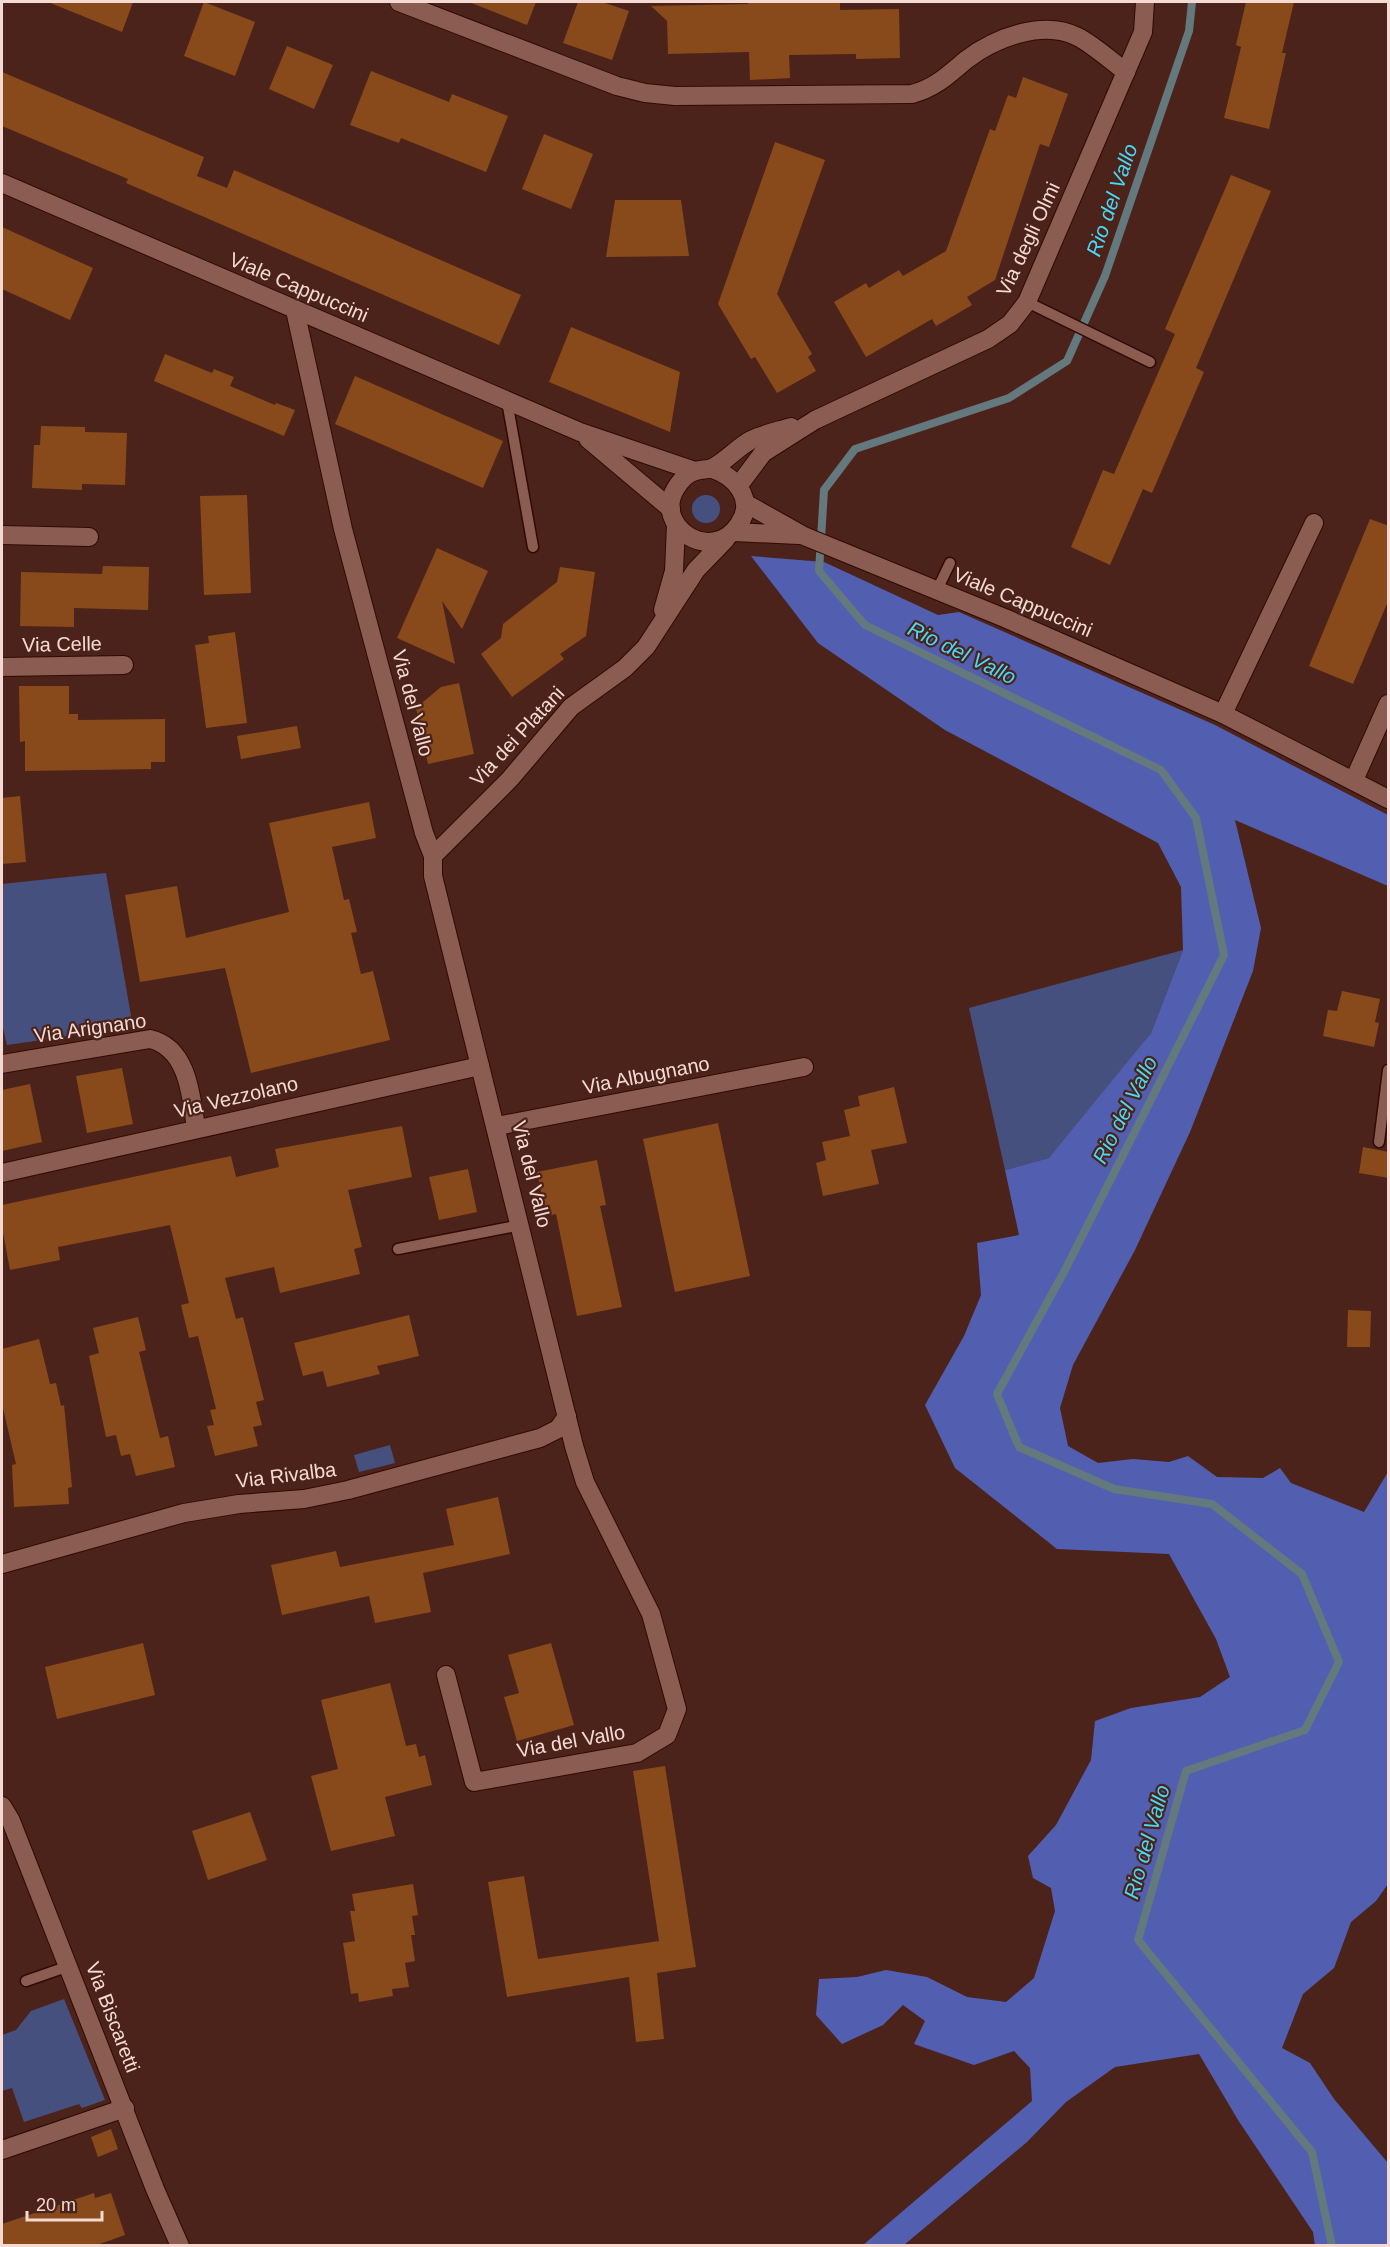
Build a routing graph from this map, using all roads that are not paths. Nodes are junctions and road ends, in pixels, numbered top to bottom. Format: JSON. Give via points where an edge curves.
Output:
{"nodes":[{"id":1,"x":399,"y":2,"type":"edge"},
{"id":2,"x":1145,"y":2,"type":"edge"},
{"id":3,"x":1126,"y":72,"type":"junction"},
{"id":4,"x":2,"y":183,"type":"edge"},
{"id":5,"x":1027,"y":302,"type":"junction"},
{"id":6,"x":295,"y":310,"type":"junction"},
{"id":7,"x":1150,"y":362,"type":"dead end"},
{"id":8,"x":507,"y":401,"type":"junction"},
{"id":9,"x":815,"y":420,"type":"junction"},
{"id":10,"x":580,"y":432,"type":"junction"},
{"id":11,"x":704,"y":470,"type":"junction"},
{"id":12,"x":739,"y":485,"type":"junction"},
{"id":13,"x":745,"y":503,"type":"junction"},
{"id":14,"x":674,"y":517,"type":"junction"},
{"id":15,"x":1314,"y":523,"type":"dead end"},
{"id":16,"x":774,"y":526,"type":"junction"},
{"id":17,"x":2,"y":534,"type":"edge"},
{"id":18,"x":730,"y":535,"type":"junction"},
{"id":19,"x":89,"y":537,"type":"dead end"},
{"id":20,"x":532,"y":547,"type":"dead end"},
{"id":21,"x":950,"y":563,"type":"dead end"},
{"id":22,"x":937,"y":590,"type":"junction"},
{"id":23,"x":660,"y":623,"type":"junction"},
{"id":24,"x":124,"y":665,"type":"dead end"},
{"id":25,"x":2,"y":667,"type":"edge"},
{"id":26,"x":1389,"y":704,"type":"edge"},
{"id":27,"x":1223,"y":714,"type":"junction"},
{"id":28,"x":1354,"y":780,"type":"junction"},
{"id":29,"x":1389,"y":799,"type":"edge"},
{"id":30,"x":433,"y":856,"type":"junction"},
{"id":31,"x":2,"y":1064,"type":"edge"},
{"id":32,"x":480,"y":1066,"type":"junction"},
{"id":33,"x":804,"y":1067,"type":"dead end"},
{"id":34,"x":1389,"y":1070,"type":"edge"},
{"id":35,"x":497,"y":1126,"type":"junction"},
{"id":36,"x":196,"y":1128,"type":"junction"},
{"id":37,"x":1379,"y":1142,"type":"dead end"},
{"id":38,"x":2,"y":1173,"type":"edge"},
{"id":39,"x":521,"y":1225,"type":"junction"},
{"id":40,"x":398,"y":1249,"type":"dead end"},
{"id":41,"x":567,"y":1416,"type":"junction"},
{"id":42,"x":2,"y":1564,"type":"edge"},
{"id":43,"x":447,"y":1675,"type":"dead end"},
{"id":44,"x":2,"y":1806,"type":"edge"},
{"id":45,"x":69,"y":1966,"type":"junction"},
{"id":46,"x":26,"y":1981,"type":"dead end"},
{"id":47,"x":125,"y":2108,"type":"junction"},
{"id":48,"x":2,"y":2150,"type":"edge"},
{"id":49,"x":180,"y":2246,"type":"edge"}],
"edges":[{"from":1,"to":3,"type":"street","via":[[616,86],[675,96],[912,94],[938,84],[980,50],[1002,40],[1045,30],[1078,37]]},
{"from":2,"to":3,"type":"street","name":"Via degli Olmi","via":[[1143,32]]},
{"from":3,"to":5,"type":"street","name":"Via degli Olmi"},
{"from":4,"to":6,"type":"street","name":"Viale Cappuccini"},
{"from":5,"to":7,"type":"lane"},
{"from":5,"to":9,"type":"street","name":"Via degli Olmi","via":[[1011,324],[988,339]]},
{"from":6,"to":8,"type":"street","name":"Viale Cappuccini"},
{"from":6,"to":30,"type":"street","name":"Via del Vallo","via":[[343,529]]},
{"from":8,"to":10,"type":"street","name":"Viale Cappuccini"},
{"from":8,"to":20,"type":"lane"},
{"from":9,"to":11,"type":"street","name":"Via degli Olmi","via":[[751,440]]},
{"from":9,"to":12,"type":"street","name":"Via degli Olmi","via":[[763,453]]},
{"from":10,"to":11,"type":"street","name":"Viale Cappuccini"},
{"from":10,"to":14,"type":"street","name":"Viale Cappuccini"},
{"from":11,"to":12,"type":"street","via":[[727,474]]},
{"from":11,"to":14,"type":"street","via":[[681,480],[673,493]]},
{"from":12,"to":13,"type":"street"},
{"from":13,"to":16,"type":"street","name":"Viale Cappuccini"},
{"from":13,"to":18,"type":"street","via":[[743,519]]},
{"from":14,"to":18,"type":"street","via":[[690,538],[708,543]]},
{"from":14,"to":23,"type":"street","name":"Via dei Platani","via":[[674,571]]},
{"from":15,"to":27,"type":"street"},
{"from":16,"to":18,"type":"street","name":"Viale Cappuccini"},
{"from":16,"to":22,"type":"street","name":"Viale Cappuccini"},
{"from":17,"to":19,"type":"street"},
{"from":18,"to":23,"type":"street","name":"Via dei Platani","via":[[696,570]]},
{"from":21,"to":22,"type":"lane"},
{"from":22,"to":27,"type":"street","name":"Viale Cappuccini"},
{"from":23,"to":30,"type":"street","name":"Via dei Platani","via":[[646,647],[625,668],[571,708],[510,779]]},
{"from":24,"to":25,"type":"street","name":"Via Celle"},
{"from":26,"to":28,"type":"street"},
{"from":27,"to":28,"type":"street","name":"Viale Cappuccini"},
{"from":28,"to":29,"type":"street","name":"Viale Cappuccini"},
{"from":30,"to":32,"type":"street","name":"Via del Vallo","via":[[433,876]]},
{"from":31,"to":36,"type":"street","name":"Via Arignano","via":[[150,1039],[160,1041],[180,1059]]},
{"from":32,"to":35,"type":"street","name":"Via del Vallo"},
{"from":32,"to":36,"type":"street","name":"Via Vezzolano"},
{"from":33,"to":35,"type":"street","name":"Via Albugnano"},
{"from":34,"to":37,"type":"lane"},
{"from":35,"to":39,"type":"street","name":"Via del Vallo"},
{"from":36,"to":38,"type":"street","name":"Via Vezzolano"},
{"from":39,"to":40,"type":"lane"},
{"from":39,"to":41,"type":"street","name":"Via del Vallo"},
{"from":41,"to":42,"type":"street","name":"Via Rivalba","via":[[558,1429],[540,1438],[414,1473],[304,1499],[239,1504],[184,1514]]},
{"from":41,"to":43,"type":"street","name":"Via del Vallo","via":[[585,1482],[651,1614],[677,1709],[667,1735],[637,1753],[474,1782]]},
{"from":44,"to":45,"type":"street","name":"Via Biscaretti"},
{"from":45,"to":46,"type":"lane"},
{"from":45,"to":47,"type":"street","name":"Via Biscaretti"},
{"from":47,"to":48,"type":"street"},
{"from":47,"to":49,"type":"street","name":"Via Biscaretti"}]}
